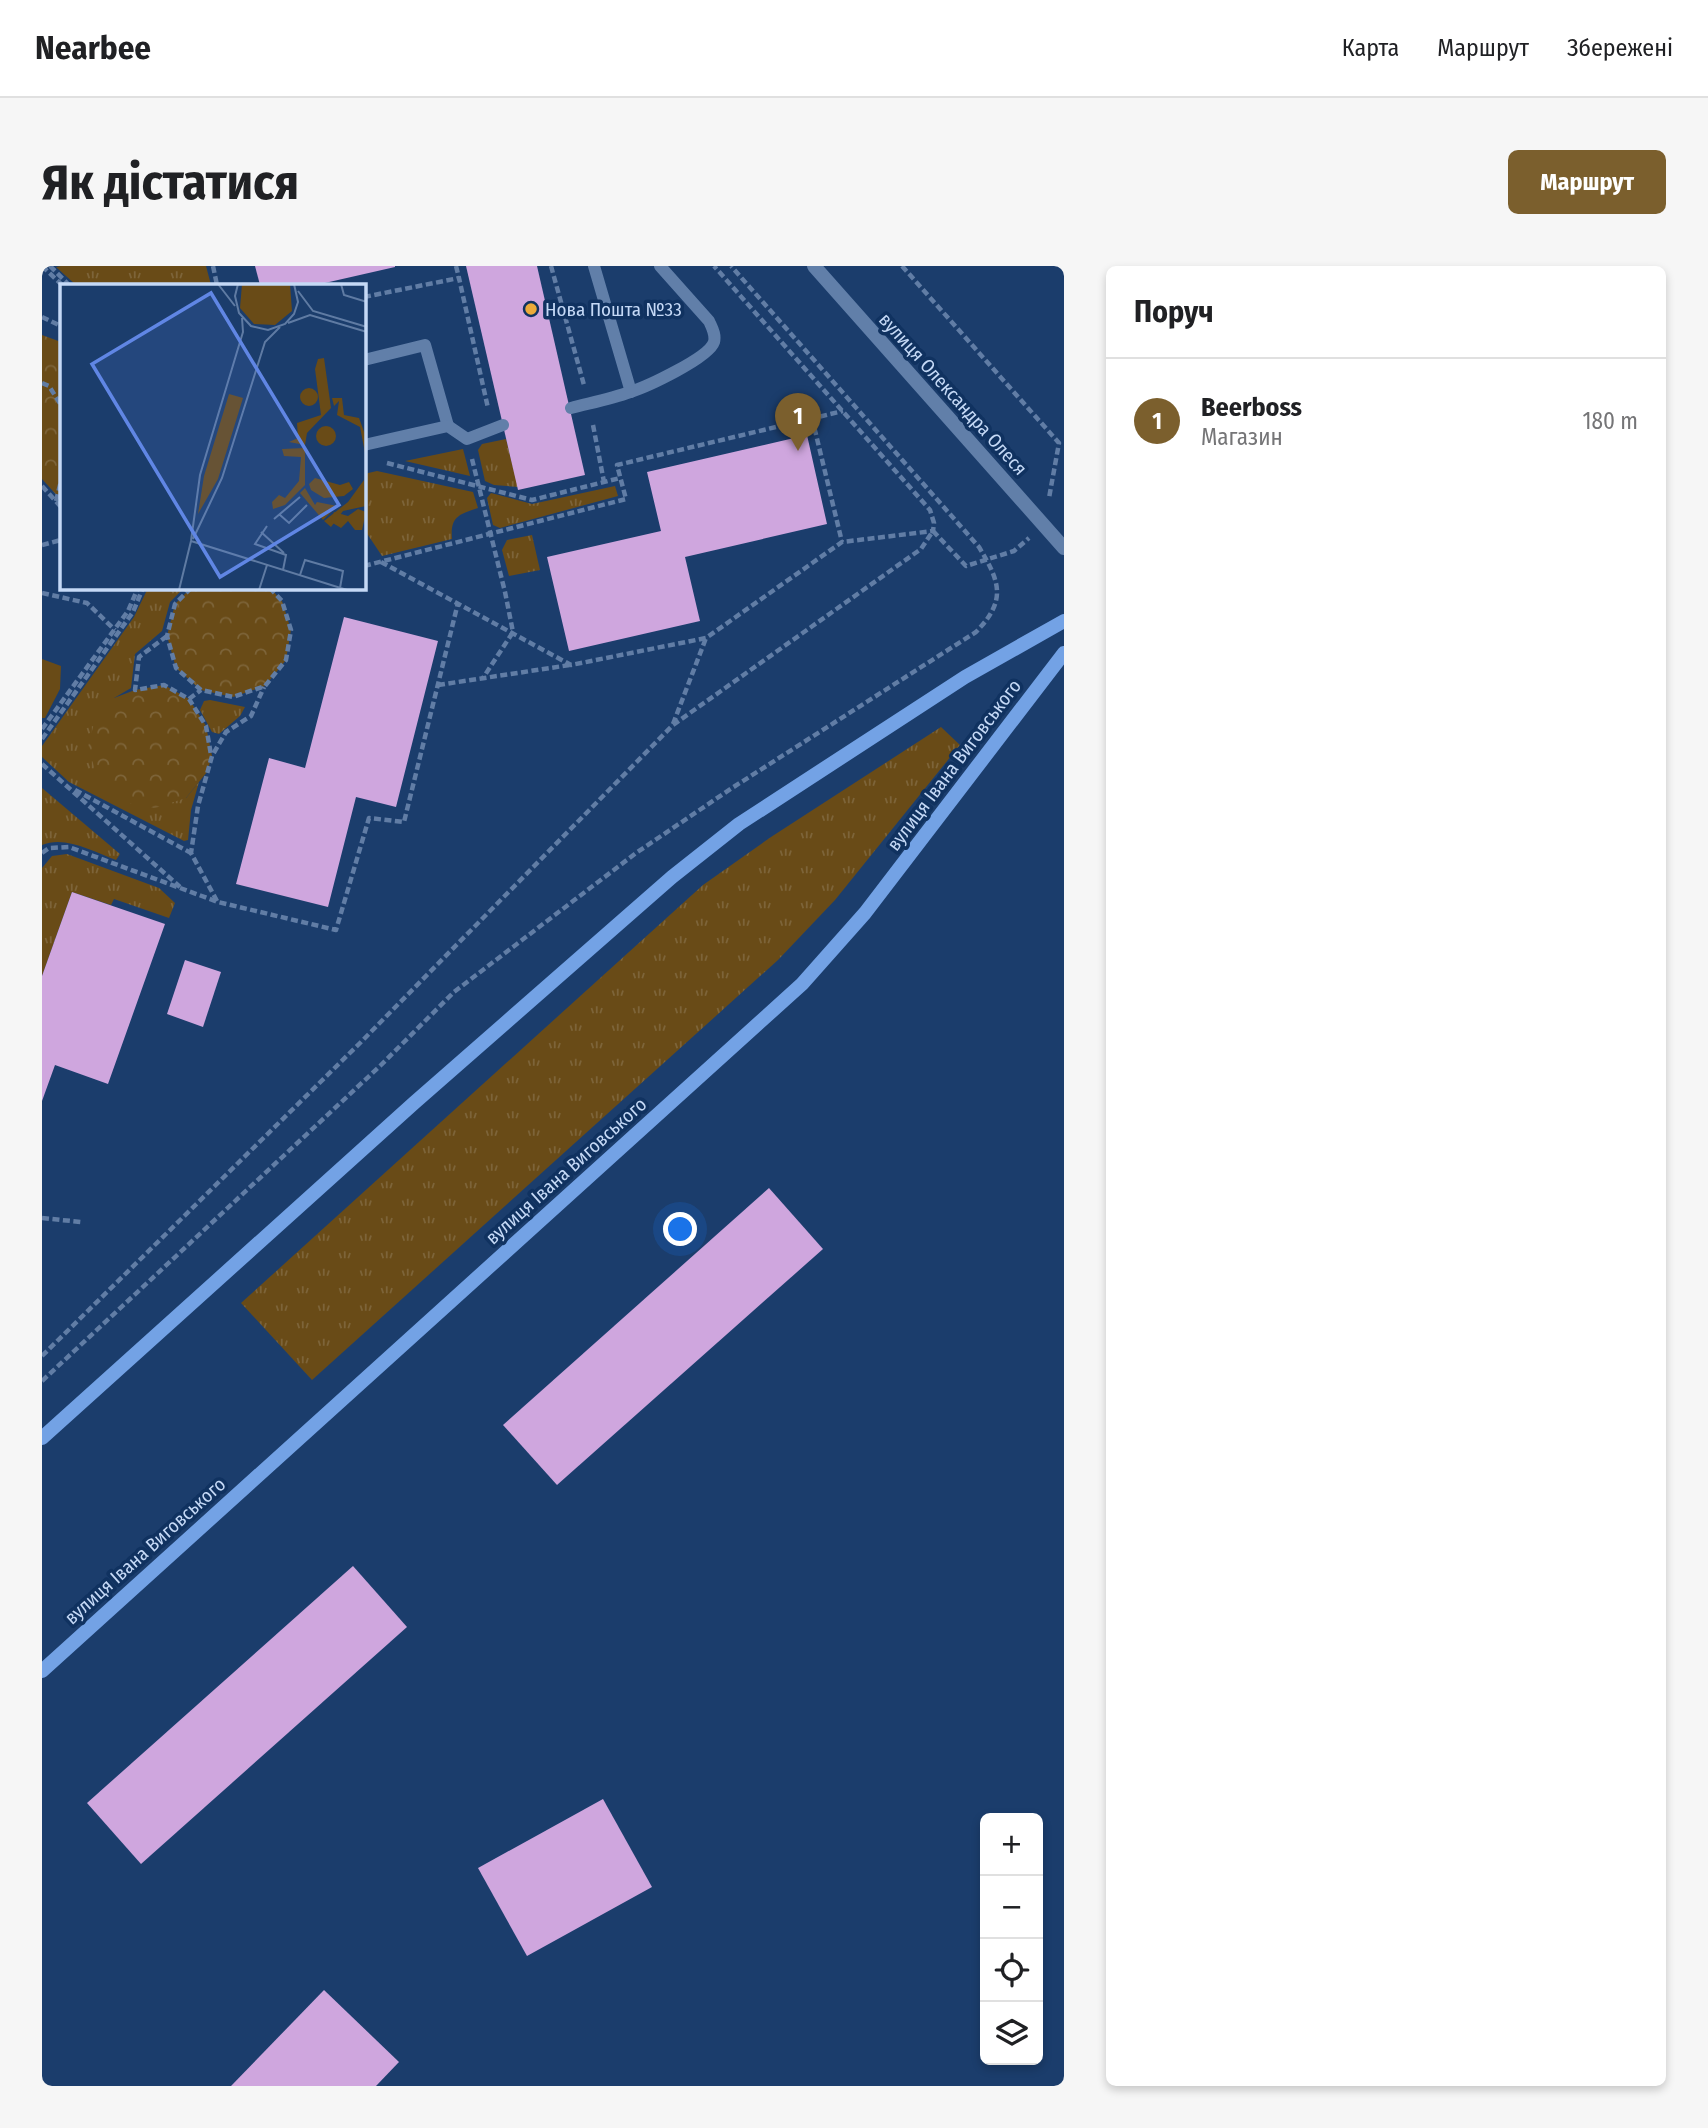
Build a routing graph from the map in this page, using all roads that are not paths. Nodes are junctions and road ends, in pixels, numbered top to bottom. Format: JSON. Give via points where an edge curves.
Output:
{"nodes":[{"id":1,"x":594,"y":266,"type":"edge"},
{"id":2,"x":660,"y":266,"type":"edge"},
{"id":3,"x":814,"y":266,"type":"edge"},
{"id":4,"x":366,"y":360,"type":"edge"},
{"id":5,"x":631,"y":392,"type":"junction"},
{"id":6,"x":571,"y":408,"type":"dead end"},
{"id":7,"x":448,"y":426,"type":"junction"},
{"id":8,"x":498,"y":426,"type":"road end"},
{"id":9,"x":366,"y":444,"type":"edge"},
{"id":10,"x":1064,"y":548,"type":"edge"},
{"id":11,"x":1064,"y":621,"type":"edge"},
{"id":12,"x":1064,"y":653,"type":"edge"},
{"id":13,"x":42,"y":1438,"type":"edge"},
{"id":14,"x":42,"y":1671,"type":"edge"}],
"edges":[{"from":1,"to":5,"type":"lane"},
{"from":2,"to":5,"type":"lane","via":[[709,321],[714,342],[698,360]]},
{"from":3,"to":10,"type":"street","name":"вулиця Олександра Олеся"},
{"from":4,"to":7,"type":"lane","via":[[425,345]]},
{"from":5,"to":6,"type":"lane"},
{"from":7,"to":8,"type":"lane","via":[[467,439]]},
{"from":7,"to":9,"type":"lane"},
{"from":11,"to":13,"type":"main road","name":"вулиця Івана Виговського","via":[[965,677],[729,832],[672,877]]},
{"from":12,"to":14,"type":"main road","name":"вулиця Івана Виговського","via":[[865,914],[803,984]]}]}
